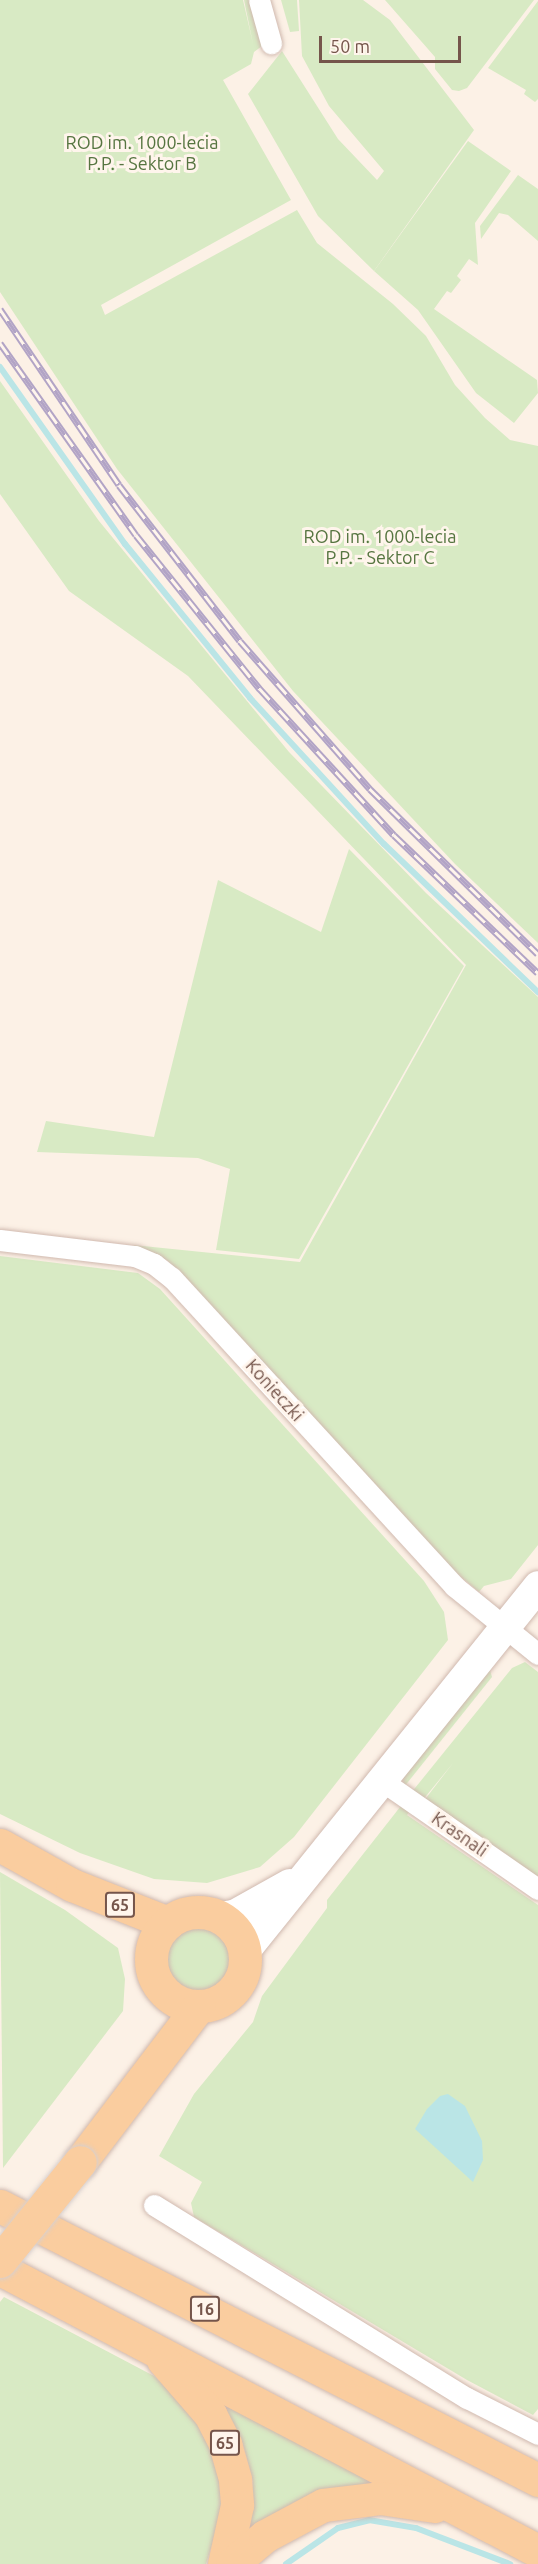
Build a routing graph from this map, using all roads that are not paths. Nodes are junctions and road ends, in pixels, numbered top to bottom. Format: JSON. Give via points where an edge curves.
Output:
{"nodes":[{"id":1,"x":259,"y":0,"type":"edge"},
{"id":2,"x":271,"y":43,"type":"dead end"},
{"id":3,"x":0,"y":1240,"type":"edge"},
{"id":4,"x":538,"y":1586,"type":"edge"},
{"id":5,"x":504,"y":1628,"type":"junction"},
{"id":6,"x":538,"y":1654,"type":"edge"},
{"id":7,"x":381,"y":1780,"type":"junction"},
{"id":8,"x":0,"y":1845,"type":"edge"},
{"id":9,"x":310,"y":1871,"type":"junction"},
{"id":10,"x":72,"y":1886,"type":"junction"},
{"id":11,"x":538,"y":1889,"type":"edge"},
{"id":12,"x":219,"y":1917,"type":"junction"},
{"id":13,"x":168,"y":1923,"type":"junction"},
{"id":14,"x":245,"y":1951,"type":"junction"},
{"id":15,"x":152,"y":1953,"type":"junction"},
{"id":16,"x":166,"y":1993,"type":"junction"},
{"id":17,"x":199,"y":2006,"type":"junction"},
{"id":18,"x":134,"y":2092,"type":"junction"},
{"id":19,"x":154,"y":2205,"type":"dead end"},
{"id":20,"x":0,"y":2206,"type":"edge"},
{"id":21,"x":0,"y":2261,"type":"edge"},
{"id":22,"x":0,"y":2269,"type":"edge"},
{"id":23,"x":149,"y":2346,"type":"junction"},
{"id":24,"x":538,"y":2434,"type":"edge"},
{"id":25,"x":538,"y":2480,"type":"edge"},
{"id":26,"x":481,"y":2522,"type":"junction"},
{"id":27,"x":538,"y":2552,"type":"edge"},
{"id":28,"x":224,"y":2564,"type":"edge"},
{"id":29,"x":232,"y":2564,"type":"edge"}],
"edges":[{"from":1,"to":2,"type":"street"},
{"from":3,"to":5,"type":"street","name":"Konieczki","via":[[135,1256],[154,1264],[172,1278],[453,1586]]},
{"from":4,"to":5,"type":"street"},
{"from":5,"to":6,"type":"street","name":"Konieczki"},
{"from":5,"to":7,"type":"street"},
{"from":7,"to":9,"type":"street"},
{"from":7,"to":11,"type":"street","name":"Krasnali"},
{"from":8,"to":10,"type":"main road","number":"65"},
{"from":9,"to":12,"type":"street","via":[[266,1900]]},
{"from":9,"to":14,"type":"street"},
{"from":10,"to":13,"type":"main road","number":"65"},
{"from":10,"to":15,"type":"main road"},
{"from":12,"to":13,"type":"main road","via":[[190,1913]]},
{"from":12,"to":14,"type":"main road","via":[[238,1934]]},
{"from":13,"to":15,"type":"main road"},
{"from":14,"to":17,"type":"main road","via":[[243,1973],[232,1992],[221,2001]]},
{"from":15,"to":16,"type":"main road","via":[[152,1968]]},
{"from":16,"to":17,"type":"main road","via":[[178,2002]]},
{"from":16,"to":18,"type":"main road"},
{"from":17,"to":18,"type":"main road"},
{"from":18,"to":21,"type":"main road","bridge":true},
{"from":19,"to":24,"type":"street","via":[[467,2398]]},
{"from":20,"to":25,"type":"main road","number":"16"},
{"from":22,"to":23,"type":"main road"},
{"from":23,"to":26,"type":"main road"},
{"from":23,"to":28,"type":"main road","number":"65","via":[[210,2414],[225,2444],[237,2505]]},
{"from":26,"to":27,"type":"main road"},
{"from":26,"to":29,"type":"main road","via":[[401,2499],[340,2501],[290,2521]]}]}
